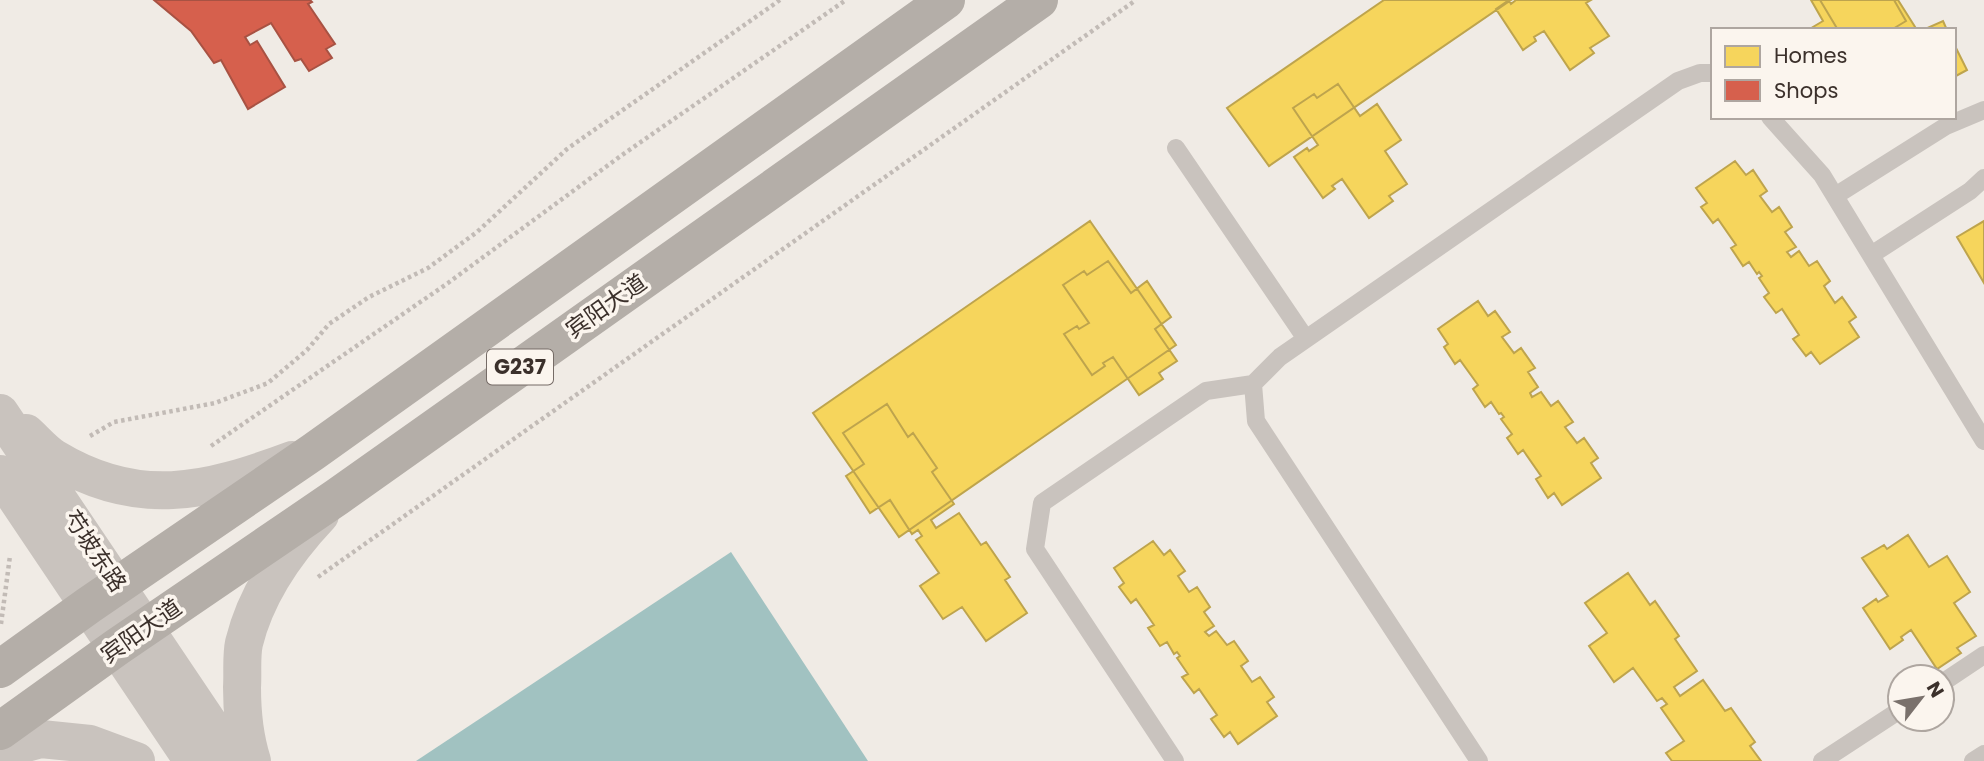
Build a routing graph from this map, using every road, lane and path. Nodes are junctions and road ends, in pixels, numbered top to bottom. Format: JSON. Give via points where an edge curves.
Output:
{"nodes":[{"id":1,"x":780,"y":0,"type":"edge"},
{"id":2,"x":846,"y":0,"type":"edge"},
{"id":3,"x":946,"y":0,"type":"edge"},
{"id":4,"x":1039,"y":0,"type":"edge"},
{"id":5,"x":1136,"y":0,"type":"edge"},
{"id":6,"x":1711,"y":73,"type":"edge"},
{"id":7,"x":1984,"y":110,"type":"edge"},
{"id":8,"x":1772,"y":119,"type":"edge"},
{"id":9,"x":1176,"y":148,"type":"dead end"},
{"id":10,"x":1984,"y":178,"type":"edge"},
{"id":11,"x":1835,"y":196,"type":"junction"},
{"id":12,"x":1871,"y":255,"type":"junction"},
{"id":13,"x":1306,"y":339,"type":"junction"},
{"id":14,"x":1253,"y":384,"type":"junction"},
{"id":15,"x":0,"y":410,"type":"edge"},
{"id":16,"x":86,"y":438,"type":"dead end"},
{"id":17,"x":1984,"y":441,"type":"edge"},
{"id":18,"x":201,"y":450,"type":"dead end"},
{"id":19,"x":313,"y":452,"type":"junction"},
{"id":20,"x":0,"y":474,"type":"edge"},
{"id":21,"x":337,"y":497,"type":"junction"},
{"id":22,"x":10,"y":543,"type":"dead end"},
{"id":23,"x":311,"y":582,"type":"dead end"},
{"id":24,"x":3,"y":592,"type":"edge"},
{"id":25,"x":103,"y":595,"type":"junction"},
{"id":26,"x":0,"y":632,"type":"edge"},
{"id":27,"x":132,"y":637,"type":"junction"},
{"id":28,"x":1984,"y":655,"type":"edge"},
{"id":29,"x":0,"y":668,"type":"edge"},
{"id":30,"x":1956,"y":674,"type":"edge"},
{"id":31,"x":1886,"y":719,"type":"edge"},
{"id":32,"x":0,"y":731,"type":"edge"},
{"id":33,"x":0,"y":750,"type":"edge"},
{"id":34,"x":1984,"y":754,"type":"edge"},
{"id":35,"x":136,"y":761,"type":"edge"},
{"id":36,"x":193,"y":761,"type":"edge"},
{"id":37,"x":234,"y":761,"type":"edge"},
{"id":38,"x":252,"y":761,"type":"edge"},
{"id":39,"x":1175,"y":761,"type":"edge"},
{"id":40,"x":1479,"y":761,"type":"edge"},
{"id":41,"x":1822,"y":761,"type":"edge"},
{"id":42,"x":1973,"y":761,"type":"edge"}],
"edges":[{"from":1,"to":16,"type":"path","via":[[567,149],[468,240],[329,324],[268,383],[215,404],[114,422]]},
{"from":2,"to":18,"type":"path","via":[[448,283]]},
{"from":3,"to":19,"type":"highway","number":"G237"},
{"from":4,"to":21,"type":"highway","name":"宾阳大道","number":"G237"},
{"from":5,"to":23,"type":"path"},
{"from":6,"to":13,"type":"lane","via":[[1678,81]]},
{"from":7,"to":11,"type":"lane","via":[[1947,127]]},
{"from":8,"to":11,"type":"lane"},
{"from":9,"to":13,"type":"lane"},
{"from":10,"to":12,"type":"lane"},
{"from":11,"to":12,"type":"lane"},
{"from":12,"to":17,"type":"lane"},
{"from":13,"to":14,"type":"lane"},
{"from":14,"to":39,"type":"lane","via":[[1206,391],[1042,503],[1035,549]]},
{"from":14,"to":40,"type":"lane","via":[[1255,421]]},
{"from":15,"to":19,"type":"street","via":[[53,457],[97,478],[143,491],[201,489]]},
{"from":15,"to":25,"type":"street","name":"芍坡东路"},
{"from":19,"to":25,"type":"highway","number":"G237"},
{"from":20,"to":25,"type":"street","name":"芍坡东路"},
{"from":21,"to":27,"type":"highway","name":"宾阳大道","number":"G237"},
{"from":21,"to":38,"type":"street","via":[[297,539],[264,588],[243,645],[244,738]]},
{"from":22,"to":24,"type":"path"},
{"from":24,"to":26,"type":"path"},
{"from":25,"to":27,"type":"street","name":"芍坡东路"},
{"from":25,"to":29,"type":"highway","number":"G237"},
{"from":27,"to":32,"type":"highway","name":"宾阳大道","number":"G237"},
{"from":27,"to":36,"type":"street","name":"芍坡东路"},
{"from":27,"to":37,"type":"street","name":"芍坡东路"},
{"from":28,"to":30,"type":"lane"},
{"from":31,"to":41,"type":"lane"},
{"from":33,"to":35,"type":"street","via":[[41,739],[90,744]]},
{"from":34,"to":42,"type":"lane"}]}
